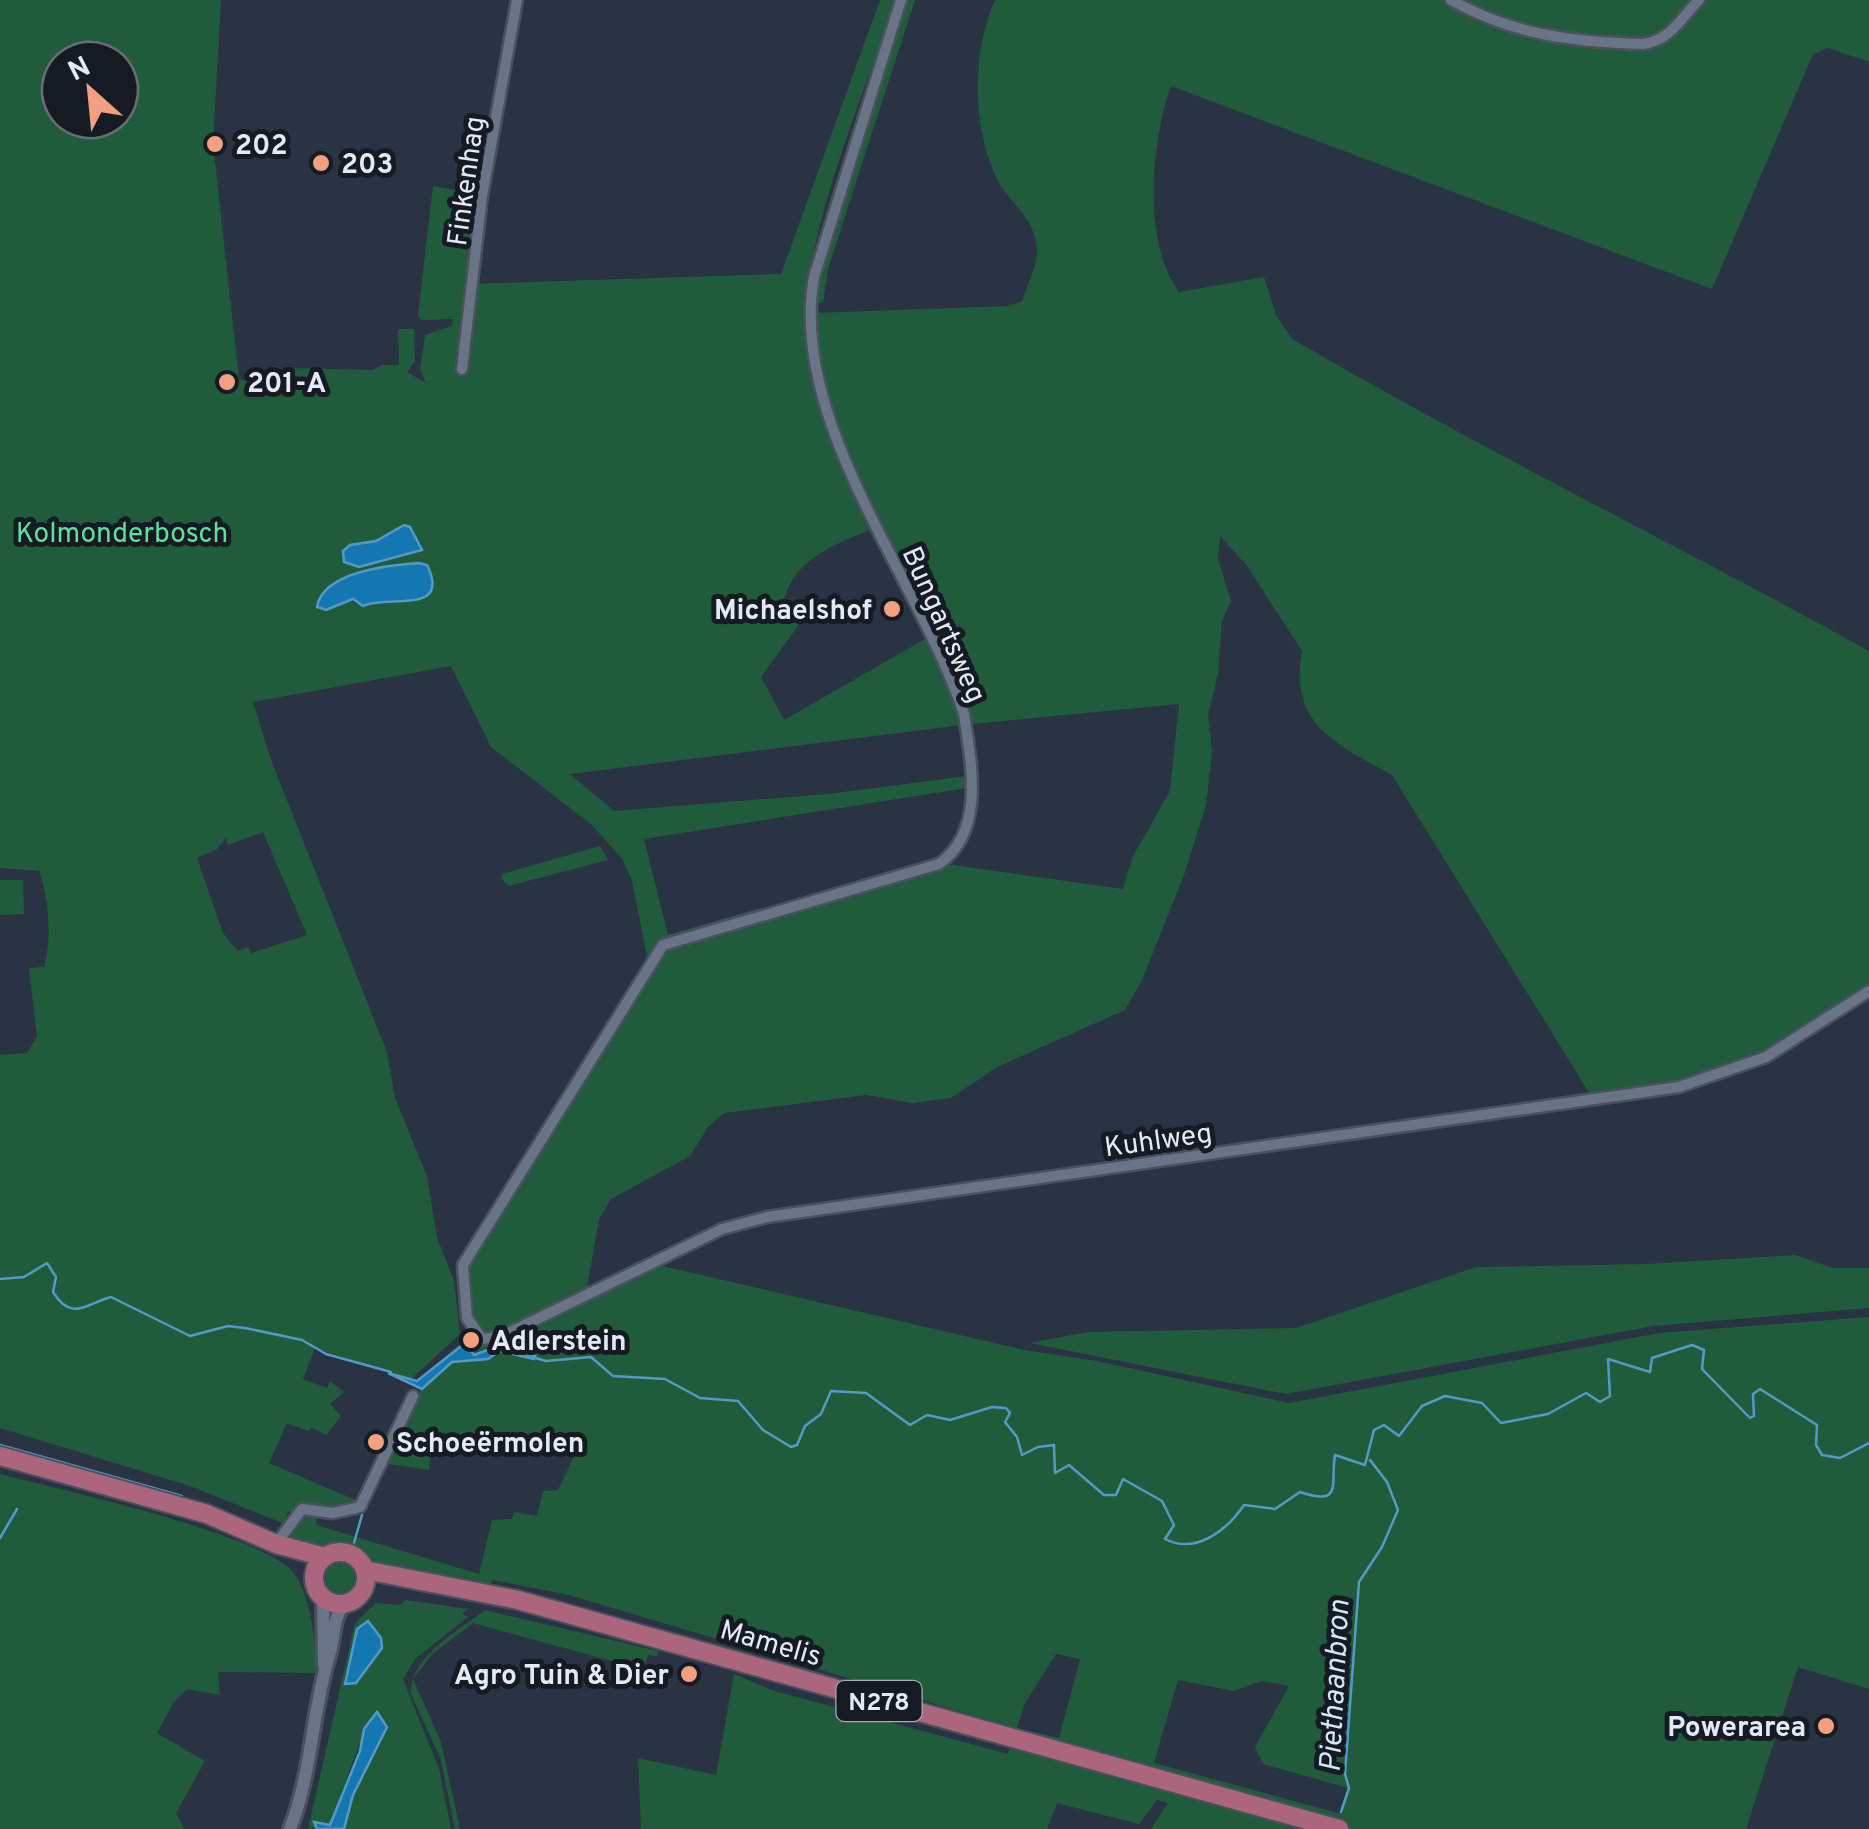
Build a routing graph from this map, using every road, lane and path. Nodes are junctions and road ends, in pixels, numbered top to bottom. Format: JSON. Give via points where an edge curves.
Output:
{"nodes":[{"id":1,"x":517,"y":0,"type":"edge"},
{"id":2,"x":901,"y":0,"type":"edge"},
{"id":3,"x":1451,"y":0,"type":"edge"},
{"id":4,"x":1698,"y":0,"type":"edge"},
{"id":5,"x":462,"y":369,"type":"dead end"},
{"id":6,"x":1869,"y":991,"type":"edge"},
{"id":7,"x":467,"y":1318,"type":"joint"},
{"id":8,"x":413,"y":1396,"type":"dead end"},
{"id":9,"x":0,"y":1456,"type":"edge"},
{"id":10,"x":276,"y":1544,"type":"junction"},
{"id":11,"x":324,"y":1557,"type":"junction"},
{"id":12,"x":365,"y":1570,"type":"junction"},
{"id":13,"x":314,"y":1575,"type":"junction"},
{"id":14,"x":417,"y":1583,"type":"junction"},
{"id":15,"x":364,"y":1590,"type":"junction"},
{"id":16,"x":324,"y":1598,"type":"junction"},
{"id":17,"x":344,"y":1604,"type":"junction"},
{"id":18,"x":324,"y":1665,"type":"junction"},
{"id":19,"x":290,"y":1829,"type":"edge"},
{"id":20,"x":1339,"y":1829,"type":"edge"}],
"edges":[{"from":1,"to":5,"type":"street","name":"Finkenhag","via":[[482,196]]},
{"from":2,"to":7,"type":"street","name":"Bungartsweg","via":[[814,277],[808,321],[832,422],[964,714],[967,825],[955,850],[938,864],[663,945],[462,1264]]},
{"from":3,"to":4,"type":"street","via":[[1534,35],[1643,44],[1659,42]]},
{"from":6,"to":7,"type":"street","name":"Kuhlweg","via":[[1766,1057],[1680,1087],[767,1217],[722,1229],[489,1342]]},
{"from":8,"to":10,"type":"street","via":[[360,1506],[333,1513],[302,1509]]},
{"from":9,"to":10,"type":"main road","number":"N278","via":[[206,1514]]},
{"from":10,"to":11,"type":"main road","number":"N278"},
{"from":10,"to":13,"type":"main road","number":"N278"},
{"from":11,"to":12,"type":"main road","number":"N278","via":[[346,1553]]},
{"from":11,"to":13,"type":"main road"},
{"from":12,"to":14,"type":"main road","name":"Mamelis","number":"N278"},
{"from":12,"to":15,"type":"main road"},
{"from":13,"to":16,"type":"main road","number":"N278"},
{"from":14,"to":15,"type":"main road","name":"Mamelis","number":"N278"},
{"from":14,"to":20,"type":"main road","name":"Mamelis","number":"N278","via":[[518,1600]]},
{"from":15,"to":17,"type":"main road","number":"N278"},
{"from":16,"to":17,"type":"main road"},
{"from":16,"to":18,"type":"street"},
{"from":17,"to":18,"type":"street"},
{"from":18,"to":19,"type":"street","via":[[310,1761]]}]}
